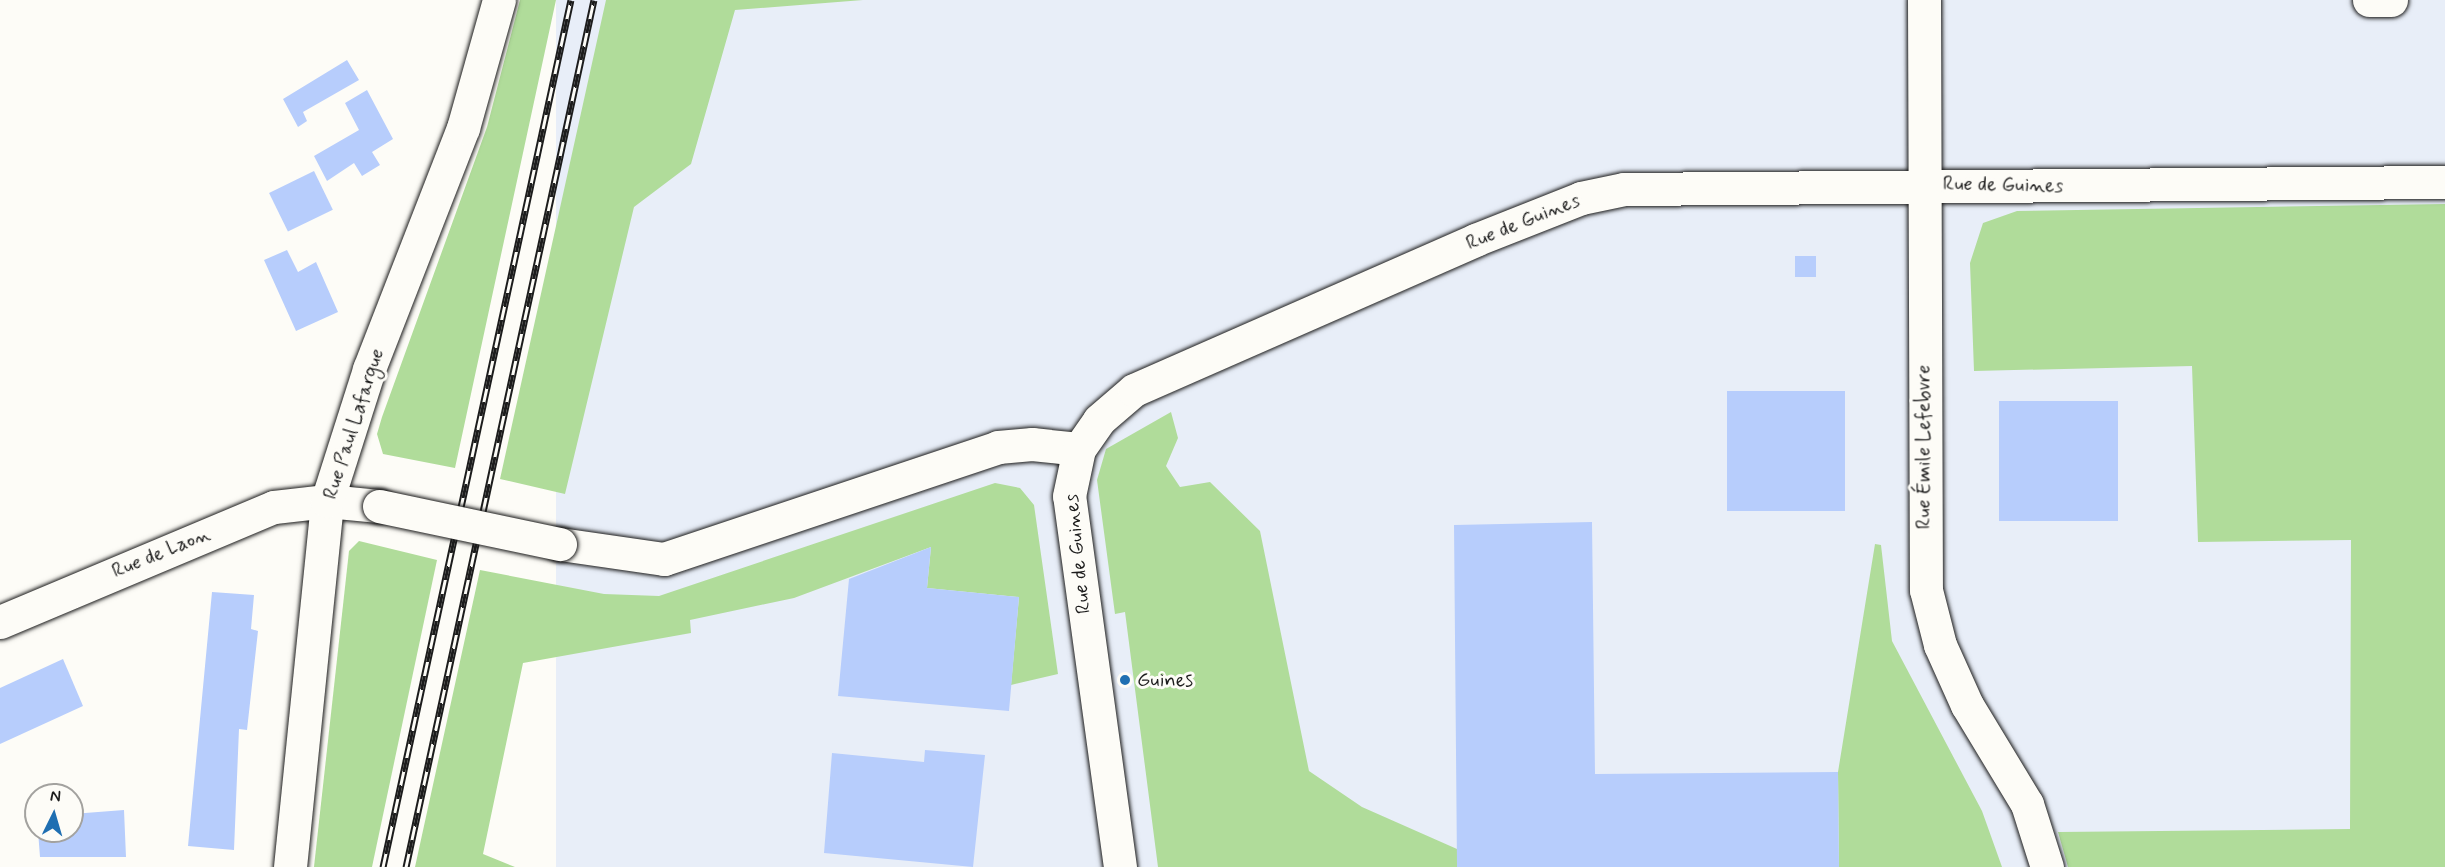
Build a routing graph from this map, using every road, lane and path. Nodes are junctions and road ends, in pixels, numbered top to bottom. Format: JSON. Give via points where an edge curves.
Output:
{"nodes":[{"id":1,"x":499,"y":0,"type":"edge"},
{"id":2,"x":1924,"y":0,"type":"edge"},
{"id":3,"x":2369,"y":0,"type":"edge"},
{"id":4,"x":2391,"y":0,"type":"edge"},
{"id":5,"x":2445,"y":182,"type":"edge"},
{"id":6,"x":1924,"y":183,"type":"junction"},
{"id":7,"x":1079,"y":449,"type":"junction"},
{"id":8,"x":327,"y":501,"type":"junction"},
{"id":9,"x":0,"y":622,"type":"edge"},
{"id":10,"x":290,"y":867,"type":"edge"},
{"id":11,"x":1120,"y":867,"type":"edge"},
{"id":12,"x":2047,"y":867,"type":"edge"}],
"edges":[{"from":1,"to":8,"type":"street","name":"Rue Paul Lafargue","via":[[463,128],[366,378]]},
{"from":2,"to":6,"type":"street","name":"Rue Émile Lefebvre"},
{"from":3,"to":4,"type":"street"},
{"from":5,"to":6,"type":"street","name":"Rue de Guines"},
{"from":6,"to":7,"type":"street","name":"Rue de Guines","via":[[1668,185],[1581,198],[1134,390],[1098,420]]},
{"from":6,"to":12,"type":"street","name":"Rue Émile Lefebvre","via":[[1926,590],[1940,645],[1967,705],[2027,804]]},
{"from":7,"to":8,"type":"street","name":"Rue de Laon","bridge":true,"via":[[1032,444],[998,447],[664,559],[560,544],[379,506]]},
{"from":7,"to":11,"type":"street","name":"Rue de Guines","via":[[1069,496]]},
{"from":8,"to":9,"type":"street","name":"Rue de Laon","via":[[274,507]]},
{"from":8,"to":10,"type":"street","name":"Rue Paul Lafargue"}]}
